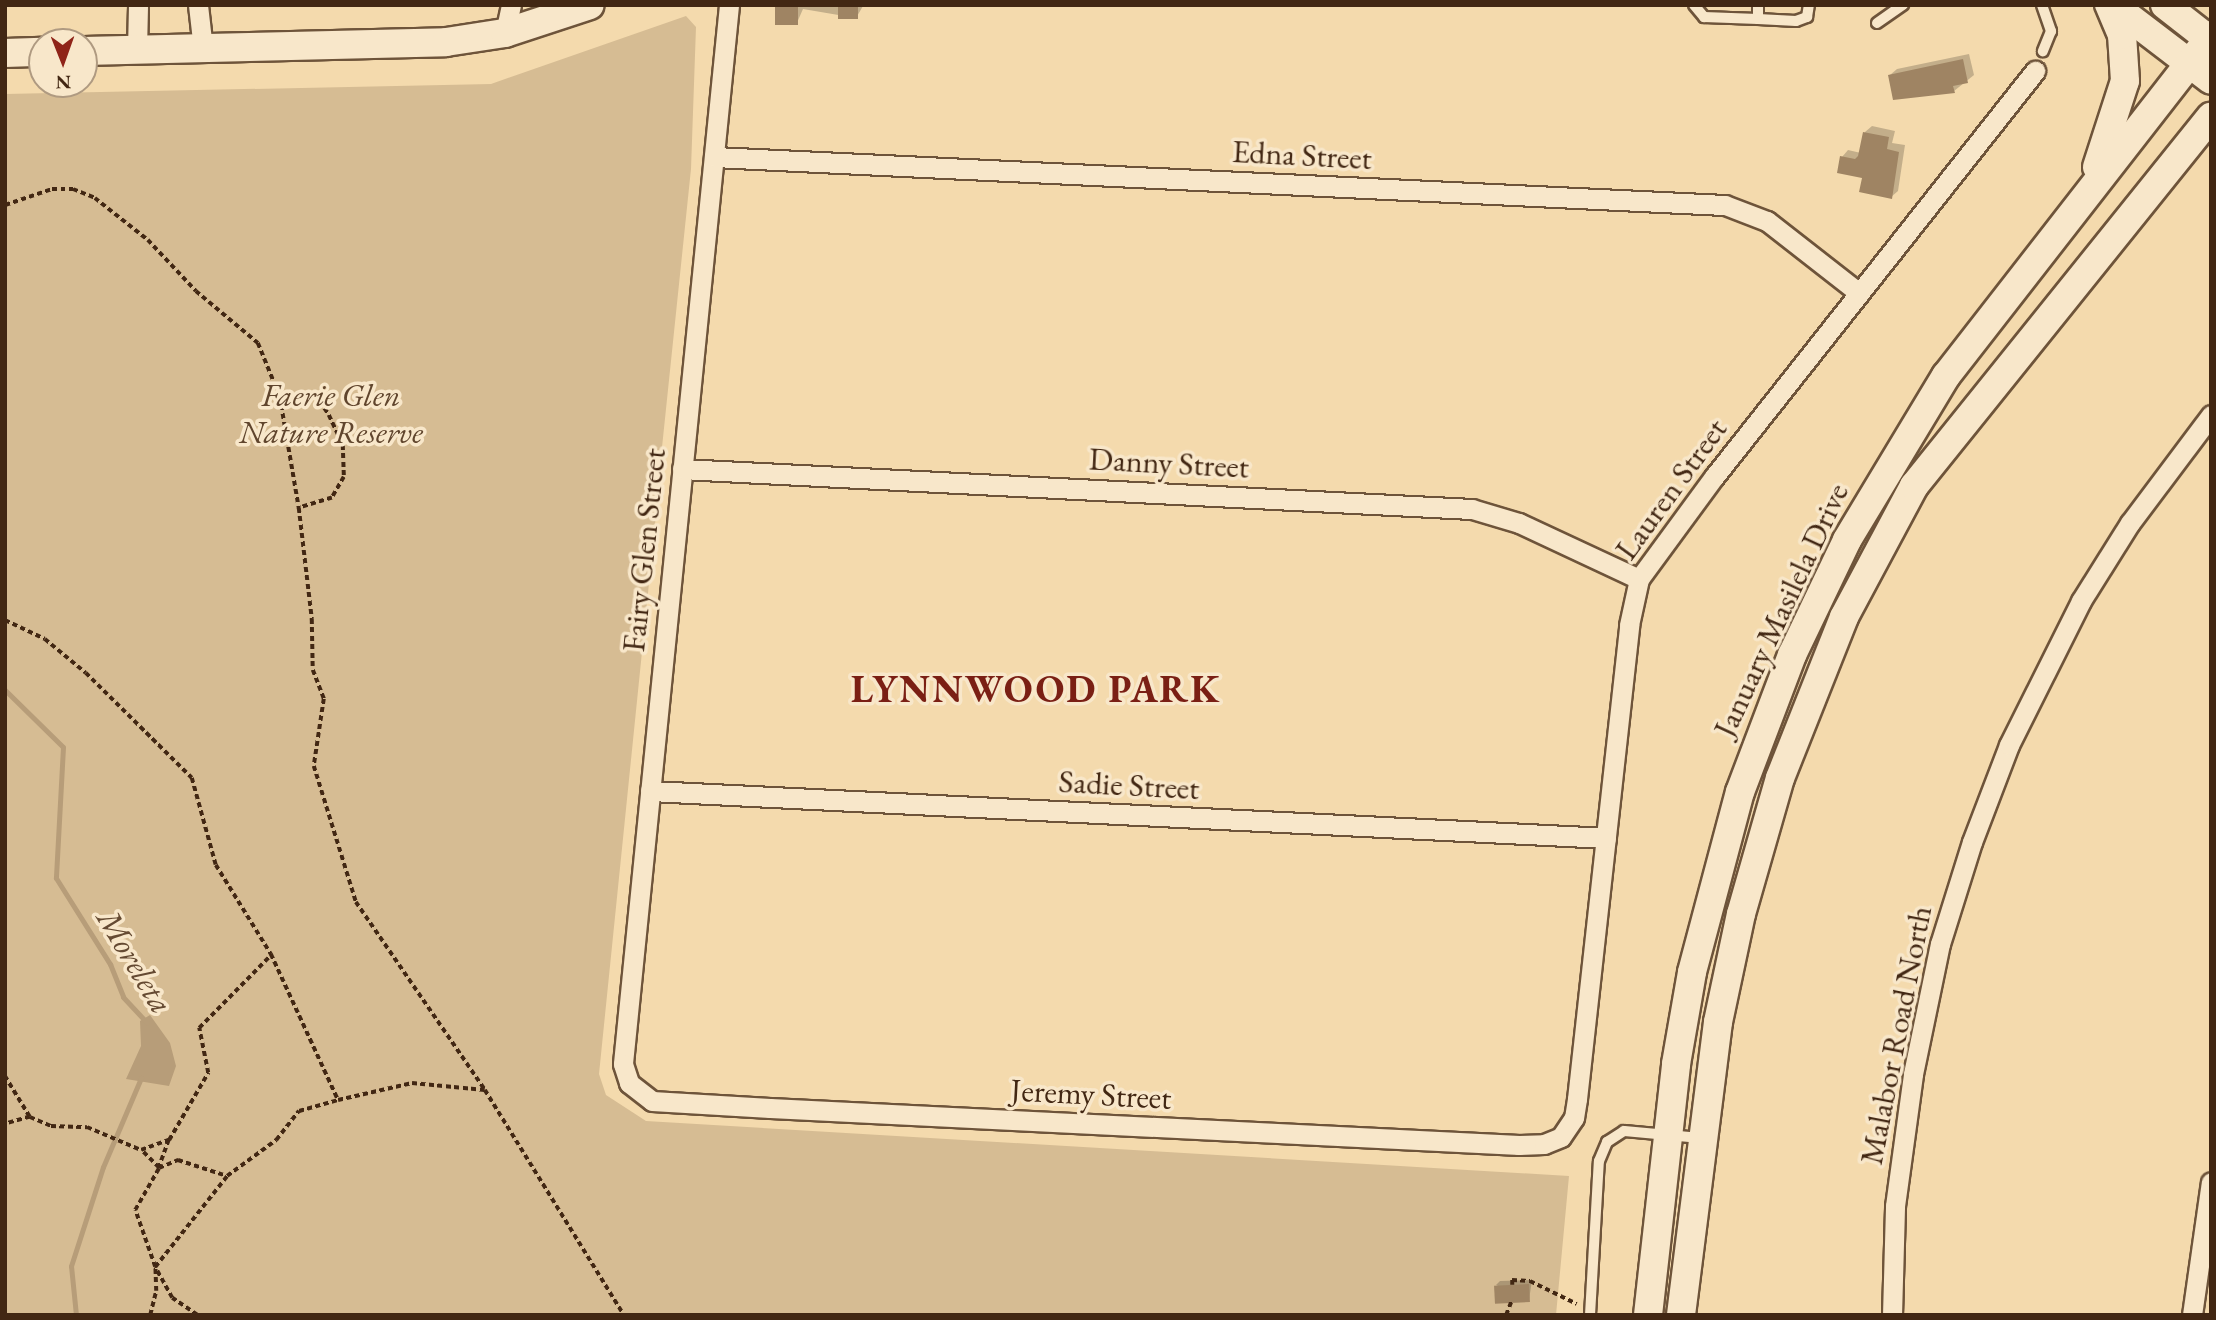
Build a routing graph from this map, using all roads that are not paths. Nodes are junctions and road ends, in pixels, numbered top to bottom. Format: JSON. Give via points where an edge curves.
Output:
{"nodes":[{"id":1,"x":138,"y":5,"type":"edge"},
{"id":2,"x":198,"y":5,"type":"edge"},
{"id":3,"x":511,"y":5,"type":"edge"},
{"id":4,"x":590,"y":5,"type":"edge"},
{"id":5,"x":729,"y":5,"type":"edge"},
{"id":6,"x":1694,"y":5,"type":"edge"},
{"id":7,"x":1758,"y":5,"type":"edge"},
{"id":8,"x":1809,"y":5,"type":"edge"},
{"id":9,"x":1903,"y":5,"type":"edge"},
{"id":10,"x":2042,"y":5,"type":"edge"},
{"id":11,"x":2111,"y":5,"type":"edge"},
{"id":12,"x":2165,"y":5,"type":"edge"},
{"id":13,"x":558,"y":11,"type":"edge"},
{"id":14,"x":1758,"y":19,"type":"junction"},
{"id":15,"x":1877,"y":23,"type":"dead end"},
{"id":16,"x":505,"y":33,"type":"junction"},
{"id":17,"x":2210,"y":38,"type":"edge"},
{"id":18,"x":204,"y":48,"type":"junction"},
{"id":19,"x":137,"y":50,"type":"junction"},
{"id":20,"x":98,"y":51,"type":"edge"},
{"id":21,"x":2043,"y":51,"type":"dead end"},
{"id":22,"x":5,"y":52,"type":"edge"},
{"id":23,"x":28,"y":52,"type":"edge"},
{"id":24,"x":2035,"y":71,"type":"dead end"},
{"id":25,"x":2200,"y":71,"type":"edge"},
{"id":26,"x":2211,"y":117,"type":"edge"},
{"id":27,"x":714,"y":157,"type":"junction"},
{"id":28,"x":2087,"y":193,"type":"junction"},
{"id":29,"x":1858,"y":293,"type":"junction"},
{"id":30,"x":2211,"y":415,"type":"edge"},
{"id":31,"x":682,"y":470,"type":"junction"},
{"id":32,"x":1639,"y":579,"type":"junction"},
{"id":33,"x":650,"y":791,"type":"junction"},
{"id":34,"x":1606,"y":838,"type":"junction"},
{"id":35,"x":640,"y":1096,"type":"joint"},
{"id":36,"x":1667,"y":1136,"type":"junction"},
{"id":37,"x":1702,"y":1138,"type":"junction"},
{"id":38,"x":1541,"y":1145,"type":"joint"},
{"id":39,"x":2211,"y":1182,"type":"edge"},
{"id":40,"x":1590,"y":1314,"type":"edge"},
{"id":41,"x":1647,"y":1315,"type":"edge"},
{"id":42,"x":1681,"y":1315,"type":"edge"},
{"id":43,"x":1892,"y":1315,"type":"edge"},
{"id":44,"x":2192,"y":1315,"type":"edge"}],
"edges":[{"from":1,"to":19,"type":"street"},
{"from":2,"to":18,"type":"street"},
{"from":3,"to":16,"type":"street"},
{"from":4,"to":13,"type":"main road"},
{"from":5,"to":27,"type":"street","name":"Fairy Glen Street"},
{"from":6,"to":14,"type":"lane","via":[[1704,17]]},
{"from":7,"to":14,"type":"lane"},
{"from":8,"to":14,"type":"lane","via":[[1809,13],[1801,21]]},
{"from":9,"to":15,"type":"lane"},
{"from":10,"to":21,"type":"lane","via":[[2051,31]]},
{"from":11,"to":25,"type":"main road"},
{"from":11,"to":28,"type":"main road","via":[[2122,35],[2125,81],[2118,113]]},
{"from":12,"to":17,"type":"main road"},
{"from":13,"to":16,"type":"main road"},
{"from":16,"to":18,"type":"main road","via":[[446,42]]},
{"from":17,"to":25,"type":"main road","name":"January Masilela Drive"},
{"from":18,"to":19,"type":"main road"},
{"from":19,"to":20,"type":"main road"},
{"from":22,"to":23,"type":"main road"},
{"from":24,"to":29,"type":"street","name":"Lauren Street"},
{"from":25,"to":28,"type":"main road","name":"January Masilela Drive"},
{"from":26,"to":37,"type":"main road","name":"January Masilela Drive","via":[[1914,486],[1864,573],[1808,701],[1766,828],[1723,990]]},
{"from":27,"to":29,"type":"street","name":"Edna Street","via":[[1725,205],[1767,221]]},
{"from":27,"to":31,"type":"street","name":"Fairy Glen Street"},
{"from":28,"to":36,"type":"main road","name":"January Masilela Drive","via":[[2009,290],[1914,424],[1847,540],[1792,654],[1748,769],[1710,896],[1685,1010]]},
{"from":29,"to":32,"type":"street","name":"Lauren Street"},
{"from":30,"to":43,"type":"street","name":"Malabor Road North","via":[[2130,523],[2081,601],[2009,745],[1972,842],[1940,944],[1919,1038],[1895,1206]]},
{"from":31,"to":32,"type":"street","name":"Danny Street","via":[[1472,509],[1519,523]]},
{"from":31,"to":33,"type":"street","name":"Fairy Glen Street"},
{"from":32,"to":34,"type":"street","name":"Lauren Street","via":[[1629,625]]},
{"from":33,"to":34,"type":"street","name":"Sadie Street"},
{"from":33,"to":35,"type":"street","name":"Fairy Glen Street","via":[[623,1064],[626,1079]]},
{"from":34,"to":38,"type":"street","name":"Lauren Street","via":[[1574,1118],[1561,1137]]},
{"from":35,"to":38,"type":"street","name":"Jeremy Street","via":[[677,1104]]},
{"from":36,"to":37,"type":"lane"},
{"from":36,"to":40,"type":"lane","via":[[1624,1131],[1613,1136],[1602,1151]]},
{"from":36,"to":41,"type":"main road","name":"January Masilela Drive"},
{"from":37,"to":42,"type":"main road","name":"January Masilela Drive"},
{"from":39,"to":44,"type":"street"}]}
